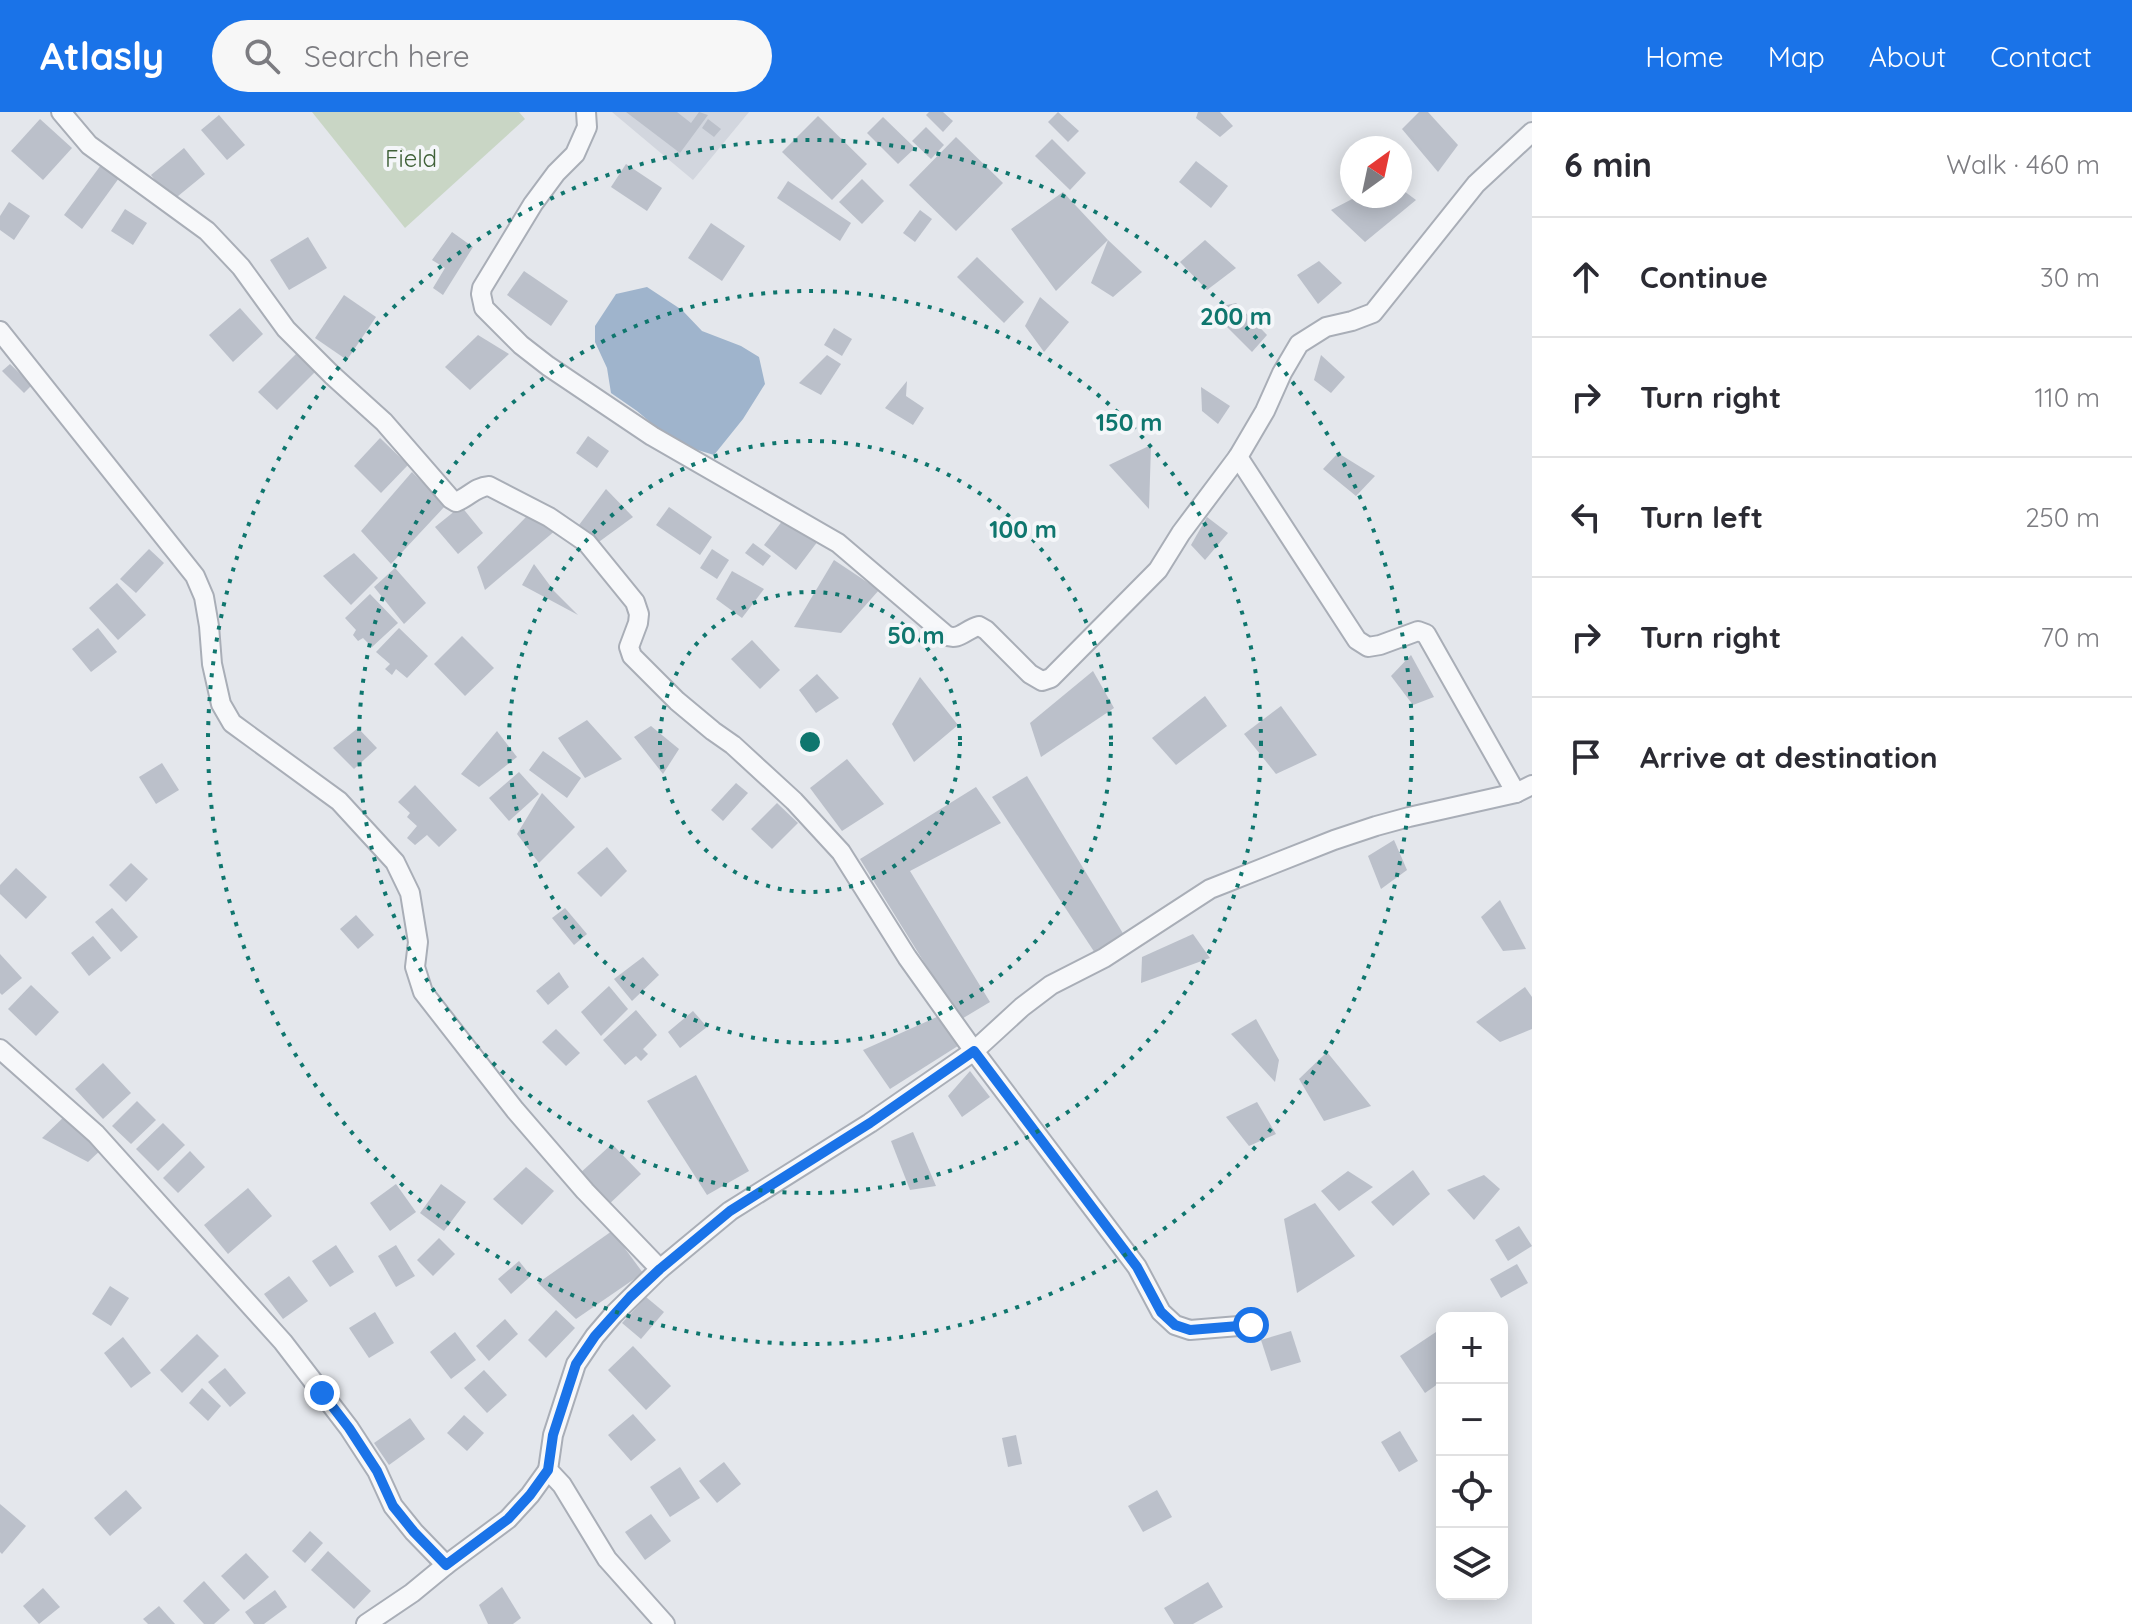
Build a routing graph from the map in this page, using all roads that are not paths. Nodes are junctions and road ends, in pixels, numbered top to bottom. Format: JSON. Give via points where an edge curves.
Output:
{"nodes":[{"id":1,"x":61,"y":112,"type":"edge"},
{"id":2,"x":586,"y":112,"type":"edge"},
{"id":3,"x":1532,"y":132,"type":"edge"},
{"id":4,"x":0,"y":331,"type":"edge"},
{"id":5,"x":1238,"y":457,"type":"junction"},
{"id":6,"x":1524,"y":789,"type":"edge"},
{"id":7,"x":0,"y":1049,"type":"edge"},
{"id":8,"x":974,"y":1051,"type":"junction"},
{"id":9,"x":660,"y":1269,"type":"junction"},
{"id":10,"x":1251,"y":1325,"type":"dead end"},
{"id":11,"x":548,"y":1470,"type":"junction"},
{"id":12,"x":446,"y":1565,"type":"junction"},
{"id":13,"x":366,"y":1624,"type":"edge"},
{"id":14,"x":665,"y":1624,"type":"edge"}],
"edges":[{"from":1,"to":8,"type":"street","via":[[89,145],[207,231],[286,329],[384,422],[451,499],[456,502],[489,486],[587,543],[635,602],[639,614],[629,647],[632,656],[698,720],[784,791],[841,852]]},
{"from":2,"to":5,"type":"street","via":[[587,127],[575,154],[533,204],[482,288],[484,308],[521,345],[618,414],[838,543],[946,635],[957,637],[979,626],[1030,674],[1042,681],[1051,678],[1158,570]]},
{"from":3,"to":5,"type":"street","via":[[1476,184],[1373,313],[1326,327],[1299,344]]},
{"from":4,"to":9,"type":"street","via":[[195,576],[207,611],[221,704],[232,723],[339,801],[395,862],[410,893],[418,942],[415,967],[423,992],[575,1179]]},
{"from":5,"to":6,"type":"street","via":[[1357,640],[1368,647],[1418,631],[1426,634]]},
{"from":6,"to":8,"type":"street","via":[[1376,826],[1210,889],[1104,958],[1051,985]]},
{"from":7,"to":12,"type":"street","via":[[96,1134],[283,1342],[349,1428],[393,1506]]},
{"from":8,"to":9,"type":"street","via":[[730,1211]]},
{"from":8,"to":10,"type":"street","via":[[1137,1267],[1161,1312],[1190,1330]]},
{"from":9,"to":11,"type":"street","via":[[613,1315],[576,1364],[553,1435]]},
{"from":11,"to":12,"type":"street","via":[[508,1519]]},
{"from":11,"to":14,"type":"street","via":[[607,1559]]},
{"from":12,"to":13,"type":"street"}]}
